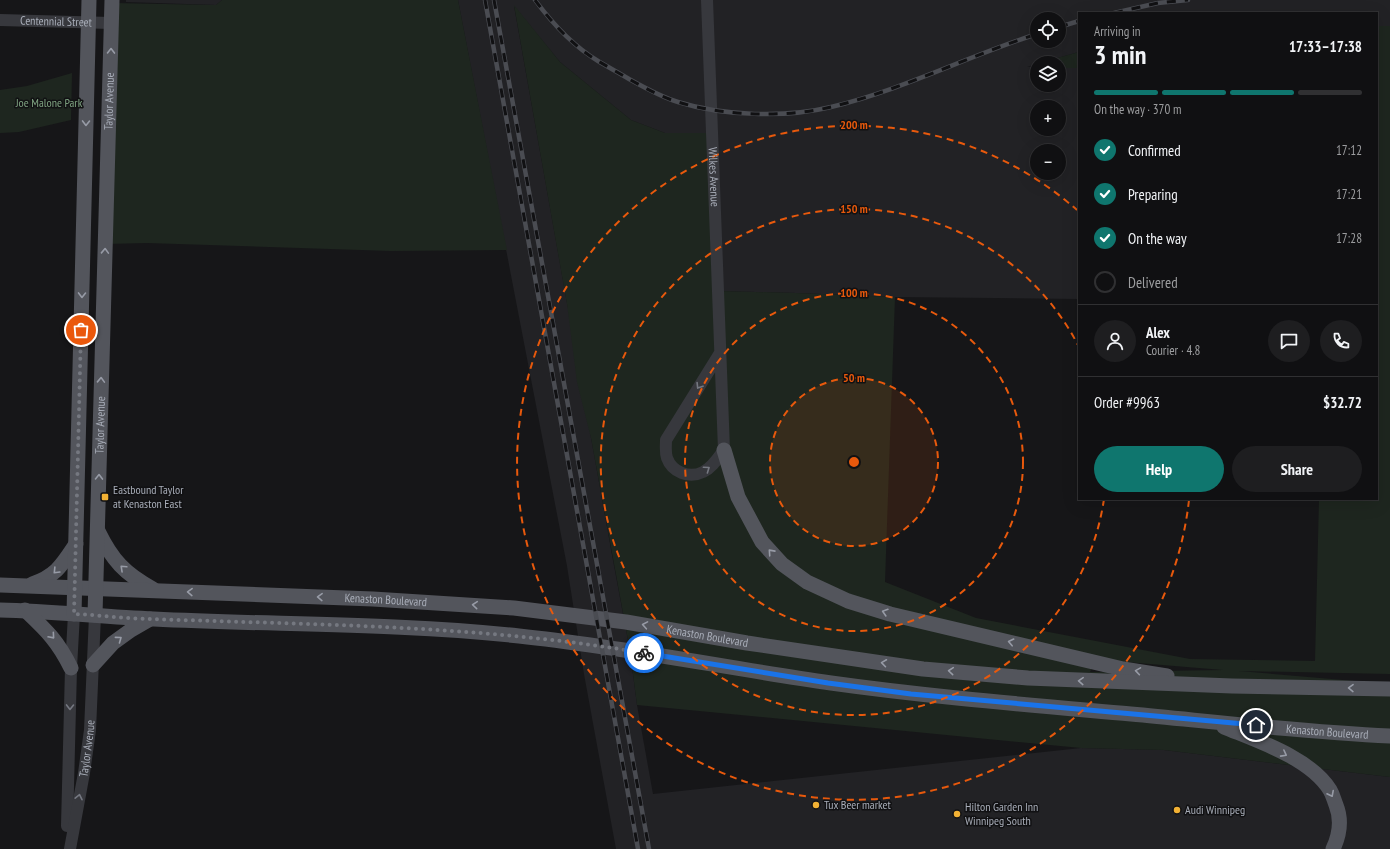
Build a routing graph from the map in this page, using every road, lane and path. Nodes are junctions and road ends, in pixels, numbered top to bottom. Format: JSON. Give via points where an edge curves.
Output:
{"nodes":[{"id":1,"x":89,"y":0,"type":"edge"},
{"id":2,"x":112,"y":0,"type":"edge"},
{"id":3,"x":707,"y":0,"type":"edge"},
{"id":4,"x":0,"y":20,"type":"edge"},
{"id":5,"x":89,"y":22,"type":"junction"},
{"id":6,"x":111,"y":23,"type":"junction"},
{"id":7,"x":720,"y":353,"type":"junction"},
{"id":8,"x":724,"y":450,"type":"junction"},
{"id":9,"x":98,"y":530,"type":"junction"},
{"id":10,"x":76,"y":544,"type":"junction"},
{"id":11,"x":0,"y":585,"type":"edge"},
{"id":12,"x":27,"y":586,"type":"junction"},
{"id":13,"x":75,"y":588,"type":"junction"},
{"id":14,"x":96,"y":589,"type":"junction"},
{"id":15,"x":155,"y":590,"type":"junction"},
{"id":16,"x":0,"y":610,"type":"edge"},
{"id":17,"x":25,"y":610,"type":"junction"},
{"id":18,"x":74,"y":614,"type":"junction"},
{"id":19,"x":95,"y":615,"type":"junction"},
{"id":20,"x":150,"y":619,"type":"junction"},
{"id":21,"x":93,"y":665,"type":"junction"},
{"id":22,"x":71,"y":668,"type":"junction"},
{"id":23,"x":1232,"y":686,"type":"junction"},
{"id":24,"x":1390,"y":689,"type":"edge"},
{"id":25,"x":1210,"y":722,"type":"junction"},
{"id":26,"x":1390,"y":736,"type":"edge"},
{"id":27,"x":67,"y":849,"type":"edge"},
{"id":28,"x":70,"y":849,"type":"edge"},
{"id":29,"x":1333,"y":849,"type":"edge"}],
"edges":[{"from":1,"to":5,"type":"main road","name":"Taylor Avenue"},
{"from":2,"to":6,"type":"main road","name":"Taylor Avenue"},
{"from":3,"to":7,"type":"street","name":"Wilkes Avenue"},
{"from":4,"to":5,"type":"street","name":"Centennial Street"},
{"from":5,"to":6,"type":"street","name":"Centennial Street"},
{"from":5,"to":10,"type":"main road","name":"Taylor Avenue","one_way":true},
{"from":9,"to":6,"type":"main road","name":"Taylor Avenue","one_way":true},
{"from":7,"to":8,"type":"street","name":"Wilkes Avenue"},
{"from":7,"to":8,"type":"street","one_way":true,"via":[[666,440],[665,450],[671,465],[683,474],[693,475],[708,468]]},
{"from":23,"to":8,"type":"main road","one_way":true,"via":[[1123,669],[890,614],[848,601],[807,582],[782,564],[762,542],[738,497]]},
{"from":9,"to":14,"type":"main road","name":"Taylor Avenue"},
{"from":15,"to":9,"type":"main road","one_way":true,"via":[[137,580],[120,565]]},
{"from":10,"to":12,"type":"main road","one_way":true,"via":[[54,574]]},
{"from":10,"to":13,"type":"main road","name":"Taylor Avenue"},
{"from":11,"to":12,"type":"main road","name":"Kenaston Boulevard"},
{"from":12,"to":13,"type":"main road","name":"Kenaston Boulevard"},
{"from":13,"to":14,"type":"main road","name":"Kenaston Boulevard"},
{"from":13,"to":18,"type":"main road","name":"Taylor Avenue"},
{"from":14,"to":15,"type":"main road","name":"Kenaston Boulevard"},
{"from":14,"to":19,"type":"main road","name":"Taylor Avenue"},
{"from":23,"to":15,"type":"main road","name":"Kenaston Boulevard","one_way":true,"via":[[1028,678],[923,669],[574,614],[373,599]]},
{"from":16,"to":17,"type":"main road","name":"Kenaston Boulevard"},
{"from":17,"to":18,"type":"main road","name":"Kenaston Boulevard"},
{"from":17,"to":22,"type":"main road","one_way":true,"via":[[49,632]]},
{"from":18,"to":19,"type":"main road","name":"Kenaston Boulevard"},
{"from":18,"to":22,"type":"street","name":"Taylor Avenue"},
{"from":19,"to":20,"type":"main road","name":"Kenaston Boulevard"},
{"from":19,"to":21,"type":"street","name":"Taylor Avenue"},
{"from":21,"to":20,"type":"main road","one_way":true,"via":[[113,643]]},
{"from":20,"to":25,"type":"main road","name":"Kenaston Boulevard","via":[[344,625],[517,636],[630,650],[911,694]]},
{"from":28,"to":21,"type":"street","name":"Taylor Avenue","one_way":true,"via":[[90,730]]},
{"from":22,"to":27,"type":"street","name":"Taylor Avenue","one_way":true},
{"from":24,"to":23,"type":"main road","name":"Kenaston Boulevard","one_way":true},
{"from":25,"to":26,"type":"main road","name":"Kenaston Boulevard"},
{"from":25,"to":29,"type":"main road","one_way":true,"via":[[1271,747],[1306,765],[1320,778],[1331,791],[1339,814],[1339,837]]}]}
